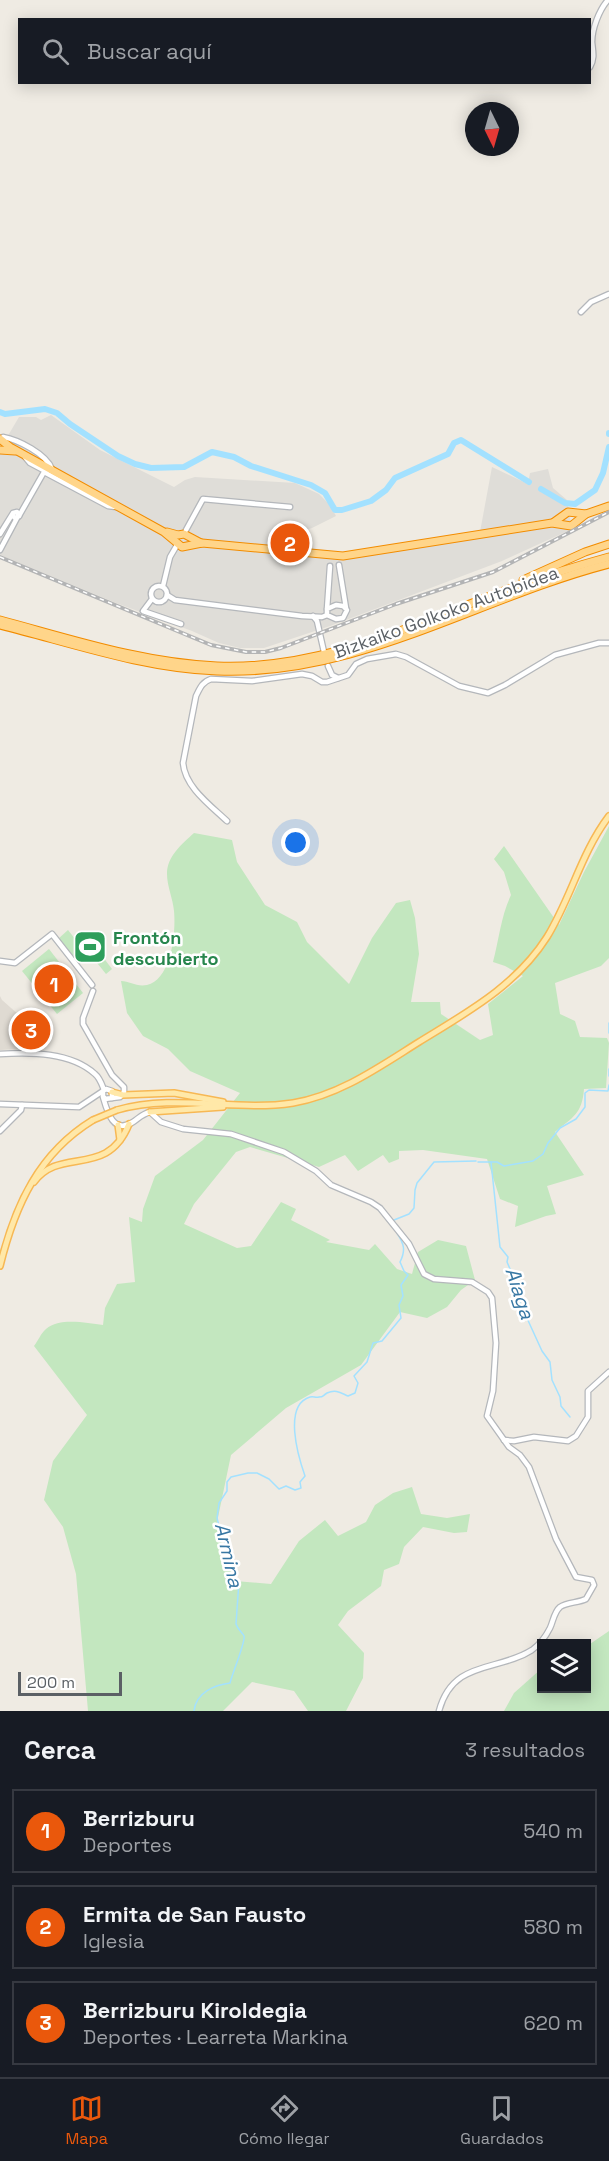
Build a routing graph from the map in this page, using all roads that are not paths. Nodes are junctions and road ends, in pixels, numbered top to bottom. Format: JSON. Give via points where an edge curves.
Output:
{"nodes":[{"id":1,"x":608,"y":0,"type":"edge"},
{"id":2,"x":591,"y":64,"type":"edge"},
{"id":3,"x":609,"y":294,"type":"edge"},
{"id":4,"x":581,"y":312,"type":"dead end"},
{"id":5,"x":0,"y":444,"type":"edge"},
{"id":6,"x":50,"y":471,"type":"junction"},
{"id":7,"x":609,"y":506,"type":"edge"},
{"id":8,"x":119,"y":507,"type":"junction"},
{"id":9,"x":290,"y":507,"type":"dead end"},
{"id":10,"x":16,"y":515,"type":"junction"},
{"id":11,"x":564,"y":515,"type":"junction"},
{"id":12,"x":577,"y":518,"type":"junction"},
{"id":13,"x":552,"y":523,"type":"junction"},
{"id":14,"x":565,"y":524,"type":"junction"},
{"id":15,"x":2,"y":526,"type":"edge"},
{"id":16,"x":187,"y":533,"type":"junction"},
{"id":17,"x":0,"y":534,"type":"edge"},
{"id":18,"x":177,"y":540,"type":"junction"},
{"id":19,"x":202,"y":543,"type":"junction"},
{"id":20,"x":609,"y":544,"type":"edge"},
{"id":21,"x":187,"y":545,"type":"junction"},
{"id":22,"x":0,"y":550,"type":"edge"},
{"id":23,"x":609,"y":557,"type":"edge"},
{"id":24,"x":609,"y":564,"type":"edge"},
{"id":25,"x":339,"y":565,"type":"dead end"},
{"id":26,"x":330,"y":566,"type":"dead end"},
{"id":27,"x":163,"y":586,"type":"junction"},
{"id":28,"x":167,"y":595,"type":"junction"},
{"id":29,"x":152,"y":599,"type":"junction"},
{"id":30,"x":476,"y":601,"type":"junction"},
{"id":31,"x":346,"y":608,"type":"junction"},
{"id":32,"x":325,"y":614,"type":"junction"},
{"id":33,"x":313,"y":616,"type":"junction"},
{"id":34,"x":0,"y":620,"type":"edge"},
{"id":35,"x":181,"y":624,"type":"dead end"},
{"id":36,"x":0,"y":625,"type":"edge"},
{"id":37,"x":317,"y":626,"type":"junction"},
{"id":38,"x":609,"y":644,"type":"edge"},
{"id":39,"x":324,"y":652,"type":"dead end"},
{"id":40,"x":328,"y":666,"type":"dead end"},
{"id":41,"x":332,"y":675,"type":"junction"},
{"id":42,"x":339,"y":678,"type":"junction"},
{"id":43,"x":327,"y":682,"type":"junction"},
{"id":44,"x":609,"y":816,"type":"edge"},
{"id":45,"x":227,"y":821,"type":"dead end"},
{"id":46,"x":0,"y":961,"type":"edge"},
{"id":47,"x":92,"y":985,"type":"dead end"},
{"id":48,"x":93,"y":991,"type":"dead end"},
{"id":49,"x":0,"y":1054,"type":"edge"},
{"id":50,"x":122,"y":1086,"type":"junction"},
{"id":51,"x":102,"y":1093,"type":"junction"},
{"id":52,"x":136,"y":1093,"type":"junction"},
{"id":53,"x":111,"y":1095,"type":"junction"},
{"id":54,"x":123,"y":1095,"type":"junction"},
{"id":55,"x":0,"y":1104,"type":"edge"},
{"id":56,"x":22,"y":1105,"type":"junction"},
{"id":57,"x":230,"y":1105,"type":"junction"},
{"id":58,"x":243,"y":1106,"type":"junction"},
{"id":59,"x":107,"y":1108,"type":"junction"},
{"id":60,"x":150,"y":1112,"type":"junction"},
{"id":61,"x":129,"y":1124,"type":"junction"},
{"id":62,"x":118,"y":1125,"type":"junction"},
{"id":63,"x":0,"y":1131,"type":"edge"},
{"id":64,"x":120,"y":1140,"type":"junction"},
{"id":65,"x":23,"y":1197,"type":"junction"},
{"id":66,"x":0,"y":1266,"type":"edge"},
{"id":67,"x":609,"y":1372,"type":"edge"},
{"id":68,"x":504,"y":1440,"type":"junction"},
{"id":69,"x":439,"y":1711,"type":"edge"}],
"edges":[{"from":1,"to":2,"type":"street","via":[[593,36]]},
{"from":3,"to":4,"type":"street"},
{"from":5,"to":6,"type":"highway"},
{"from":5,"to":6,"type":"street","via":[[3,437],[9,438],[47,461]]},
{"from":6,"to":8,"type":"highway"},
{"from":6,"to":8,"type":"street","via":[[108,506]]},
{"from":6,"to":10,"type":"street"},
{"from":7,"to":12,"type":"highway"},
{"from":8,"to":18,"type":"highway"},
{"from":9,"to":16,"type":"street","via":[[203,499]]},
{"from":10,"to":15,"type":"street"},
{"from":10,"to":22,"type":"street"},
{"from":11,"to":12,"type":"highway","via":[[570,511]]},
{"from":11,"to":13,"type":"highway"},
{"from":11,"to":14,"type":"highway"},
{"from":12,"to":14,"type":"highway","via":[[571,526]]},
{"from":13,"to":14,"type":"highway"},
{"from":13,"to":19,"type":"highway","via":[[343,556]]},
{"from":15,"to":17,"type":"street"},
{"from":16,"to":18,"type":"highway"},
{"from":16,"to":19,"type":"highway"},
{"from":16,"to":21,"type":"highway"},
{"from":18,"to":21,"type":"highway","via":[[182,547]]},
{"from":18,"to":27,"type":"street"},
{"from":19,"to":21,"type":"highway"},
{"from":20,"to":30,"type":"highway"},
{"from":23,"to":30,"type":"highway","name":"Bizkaiko Golkoko Autobidea"},
{"from":24,"to":36,"type":"highway","name":"Bizkaiko Golkoko Autobidea","via":[[532,587],[399,639],[325,661],[275,669],[219,671],[155,664]]},
{"from":25,"to":31,"type":"street"},
{"from":26,"to":32,"type":"street"},
{"from":27,"to":28,"type":"street"},
{"from":27,"to":29,"type":"street","via":[[153,588]]},
{"from":28,"to":29,"type":"street","via":[[162,602]]},
{"from":28,"to":33,"type":"street","via":[[175,600]]},
{"from":29,"to":35,"type":"street","via":[[143,611]]},
{"from":30,"to":34,"type":"highway","name":"Bizkaiko Golkoko Autobidea","via":[[423,624],[342,651],[249,666],[155,659]]},
{"from":31,"to":32,"type":"street","via":[[336,605]]},
{"from":31,"to":32,"type":"street","via":[[343,618]]},
{"from":32,"to":33,"type":"street"},
{"from":32,"to":37,"type":"street"},
{"from":33,"to":37,"type":"street"},
{"from":37,"to":39,"type":"street"},
{"from":38,"to":42,"type":"street","via":[[555,655],[488,693],[459,686],[396,654],[360,662],[348,675]]},
{"from":40,"to":41,"type":"street"},
{"from":41,"to":42,"type":"street"},
{"from":41,"to":43,"type":"street"},
{"from":42,"to":43,"type":"street"},
{"from":43,"to":45,"type":"street","via":[[302,674],[252,681],[211,679],[201,686],[187,741],[184,772],[199,796]]},
{"from":44,"to":58,"type":"main road","via":[[588,850],[547,937],[523,968],[499,990],[368,1074],[336,1090],[292,1103]]},
{"from":46,"to":47,"type":"street","via":[[15,963],[52,934]]},
{"from":48,"to":50,"type":"street","via":[[83,1024]]},
{"from":49,"to":51,"type":"street","via":[[66,1058],[95,1073]]},
{"from":50,"to":52,"type":"street"},
{"from":50,"to":53,"type":"street"},
{"from":50,"to":54,"type":"street"},
{"from":51,"to":53,"type":"street"},
{"from":51,"to":53,"type":"street","via":[[107,1100]]},
{"from":51,"to":56,"type":"street","via":[[79,1107]]},
{"from":51,"to":59,"type":"street"},
{"from":52,"to":54,"type":"main road"},
{"from":52,"to":57,"type":"main road","via":[[174,1093]]},
{"from":53,"to":54,"type":"main road"},
{"from":53,"to":59,"type":"street"},
{"from":55,"to":56,"type":"street"},
{"from":56,"to":63,"type":"street"},
{"from":57,"to":58,"type":"main road"},
{"from":57,"to":65,"type":"main road","bridge":true,"via":[[158,1102],[117,1110],[93,1120],[51,1154]]},
{"from":58,"to":60,"type":"main road"},
{"from":59,"to":62,"type":"street","via":[[109,1119]]},
{"from":60,"to":61,"type":"street"},
{"from":60,"to":68,"type":"street","via":[[161,1122],[183,1129],[231,1134],[284,1152],[331,1185],[380,1208],[409,1244],[424,1275],[472,1282],[488,1292],[492,1298],[496,1342],[487,1416]]},
{"from":61,"to":62,"type":"street"},
{"from":61,"to":64,"type":"main road"},
{"from":62,"to":64,"type":"main road"},
{"from":64,"to":65,"type":"main road","via":[[99,1157],[48,1169]]},
{"from":65,"to":66,"type":"main road"},
{"from":67,"to":68,"type":"street","via":[[588,1391],[588,1417],[576,1436],[568,1441],[534,1437]]},
{"from":68,"to":69,"type":"street","via":[[529,1467],[556,1539],[576,1577],[592,1580],[594,1585],[586,1599],[556,1611],[550,1628],[533,1649],[461,1678],[444,1697]]}]}
